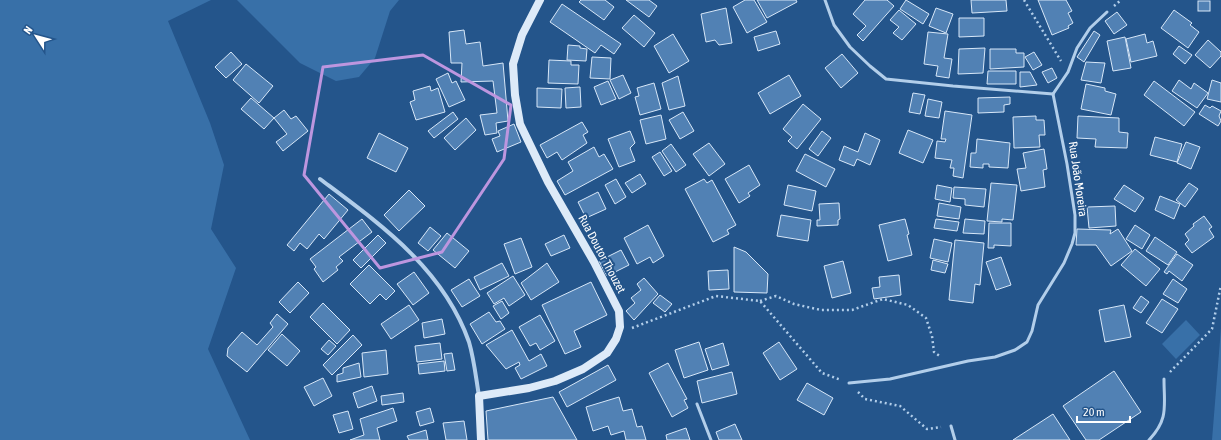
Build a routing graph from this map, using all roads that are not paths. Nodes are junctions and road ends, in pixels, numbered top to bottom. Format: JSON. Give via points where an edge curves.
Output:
{"nodes":[{"id":1,"x":540,"y":0,"type":"edge"},
{"id":2,"x":825,"y":0,"type":"edge"},
{"id":3,"x":1107,"y":12,"type":"dead end"},
{"id":4,"x":1053,"y":94,"type":"junction"},
{"id":5,"x":320,"y":179,"type":"dead end"},
{"id":6,"x":1164,"y":379,"type":"road end"},
{"id":7,"x":849,"y":383,"type":"road end"},
{"id":8,"x":479,"y":396,"type":"junction"},
{"id":9,"x":697,"y":404,"type":"dead end"},
{"id":10,"x":951,"y":426,"type":"road end"},
{"id":11,"x":481,"y":440,"type":"edge"},
{"id":12,"x":711,"y":440,"type":"edge"},
{"id":13,"x":955,"y":440,"type":"edge"},
{"id":14,"x":1149,"y":440,"type":"edge"}],
"edges":[{"from":1,"to":8,"type":"street","name":"Rua Doutor Thouzet","via":[[522,34],[513,64],[520,124],[548,182],[619,311],[620,327],[607,353],[583,369],[555,381],[529,388]]},
{"from":2,"to":4,"type":"lane","via":[[834,25],[850,47],[886,79]]},
{"from":3,"to":4,"type":"lane","via":[[1085,34],[1068,72]]},
{"from":4,"to":7,"type":"lane","name":"Rua João Moreira","via":[[1075,215],[1075,233],[1064,263],[1038,305],[1027,342],[1015,350],[995,357],[890,379]]},
{"from":5,"to":8,"type":"street","via":[[382,225],[426,268],[457,314],[469,343]]},
{"from":6,"to":14,"type":"lane","via":[[1164,418]]},
{"from":8,"to":11,"type":"street"},
{"from":9,"to":12,"type":"lane"},
{"from":10,"to":13,"type":"lane"}]}
